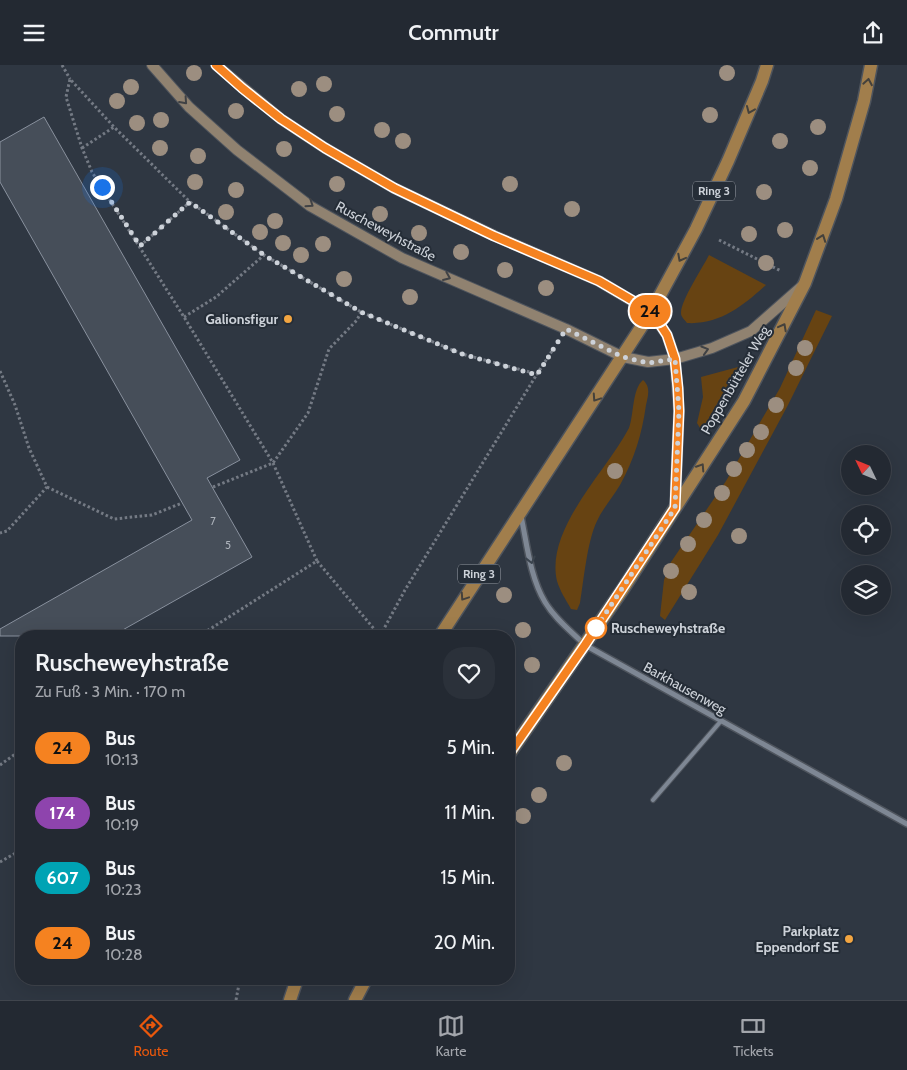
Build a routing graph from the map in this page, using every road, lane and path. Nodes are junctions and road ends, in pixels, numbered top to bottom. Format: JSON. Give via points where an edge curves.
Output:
{"nodes":[{"id":1,"x":62,"y":65,"type":"edge"},
{"id":2,"x":152,"y":65,"type":"edge"},
{"id":3,"x":216,"y":65,"type":"edge"},
{"id":4,"x":767,"y":65,"type":"edge"},
{"id":5,"x":871,"y":65,"type":"edge"},
{"id":6,"x":70,"y":79,"type":"junction"},
{"id":7,"x":114,"y":127,"type":"junction"},
{"id":8,"x":82,"y":148,"type":"junction"},
{"id":9,"x":190,"y":202,"type":"junction"},
{"id":10,"x":696,"y":229,"type":"junction"},
{"id":11,"x":140,"y":246,"type":"junction"},
{"id":12,"x":264,"y":255,"type":"junction"},
{"id":13,"x":805,"y":283,"type":"junction"},
{"id":14,"x":361,"y":312,"type":"junction"},
{"id":15,"x":652,"y":312,"type":"junction"},
{"id":16,"x":184,"y":317,"type":"junction"},
{"id":17,"x":566,"y":329,"type":"junction"},
{"id":18,"x":623,"y":357,"type":"junction"},
{"id":19,"x":675,"y":359,"type":"junction"},
{"id":20,"x":0,"y":371,"type":"edge"},
{"id":21,"x":537,"y":375,"type":"junction"},
{"id":22,"x":272,"y":463,"type":"junction"},
{"id":23,"x":47,"y":487,"type":"junction"},
{"id":24,"x":213,"y":487,"type":"dead end"},
{"id":25,"x":182,"y":503,"type":"dead end"},
{"id":26,"x":675,"y":508,"type":"junction"},
{"id":27,"x":520,"y":513,"type":"junction"},
{"id":28,"x":0,"y":533,"type":"edge"},
{"id":29,"x":318,"y":561,"type":"junction"},
{"id":30,"x":209,"y":630,"type":"edge"},
{"id":31,"x":375,"y":630,"type":"edge"},
{"id":32,"x":383,"y":630,"type":"edge"},
{"id":33,"x":444,"y":630,"type":"edge"},
{"id":34,"x":585,"y":645,"type":"junction"},
{"id":35,"x":722,"y":721,"type":"junction"},
{"id":36,"x":515,"y":745,"type":"edge"},
{"id":37,"x":15,"y":754,"type":"edge"},
{"id":38,"x":0,"y":765,"type":"edge"},
{"id":39,"x":653,"y":799,"type":"dead end"},
{"id":40,"x":907,"y":824,"type":"edge"},
{"id":41,"x":15,"y":853,"type":"edge"},
{"id":42,"x":0,"y":862,"type":"edge"},
{"id":43,"x":239,"y":985,"type":"edge"},
{"id":44,"x":296,"y":985,"type":"edge"},
{"id":45,"x":363,"y":985,"type":"edge"},
{"id":46,"x":236,"y":1000,"type":"edge"},
{"id":47,"x":290,"y":1000,"type":"edge"},
{"id":48,"x":355,"y":1000,"type":"edge"}],
"edges":[{"from":1,"to":6,"type":"path"},
{"from":2,"to":17,"type":"street","name":"Ruscheweyhstraße","one_way":true,"via":[[190,107],[237,150],[310,206],[402,257]]},
{"from":3,"to":15,"type":"street","via":[[281,119],[394,188],[599,281]]},
{"from":4,"to":10,"type":"main road","number":"Ring 3","one_way":true},
{"from":13,"to":5,"type":"main road","name":"Poppenbütteler Weg","one_way":true,"via":[[836,199]]},
{"from":6,"to":7,"type":"path"},
{"from":6,"to":8,"type":"path","via":[[66,97]]},
{"from":7,"to":8,"type":"path"},
{"from":7,"to":9,"type":"path"},
{"from":8,"to":11,"type":"path","via":[[92,172]]},
{"from":9,"to":11,"type":"path"},
{"from":9,"to":12,"type":"path"},
{"from":10,"to":13,"type":"path"},
{"from":10,"to":15,"type":"main road","number":"Ring 3","one_way":true},
{"from":11,"to":16,"type":"path"},
{"from":12,"to":14,"type":"path"},
{"from":12,"to":16,"type":"path","via":[[216,297]]},
{"from":19,"to":13,"type":"street","name":"Ruscheweyhstraße","one_way":true,"via":[[751,331]]},
{"from":26,"to":13,"type":"main road","name":"Poppenbütteler Weg","one_way":true,"via":[[744,401]]},
{"from":14,"to":21,"type":"path","via":[[462,354]]},
{"from":14,"to":22,"type":"path","via":[[329,349],[308,413]]},
{"from":15,"to":18,"type":"main road","number":"Ring 3"},
{"from":15,"to":19,"type":"street","via":[[667,335]]},
{"from":16,"to":22,"type":"path"},
{"from":17,"to":18,"type":"street","name":"Ruscheweyhstraße"},
{"from":17,"to":21,"type":"path"},
{"from":18,"to":19,"type":"street","name":"Ruscheweyhstraße","via":[[648,363]]},
{"from":18,"to":27,"type":"main road","number":"Ring 3","one_way":true},
{"from":19,"to":26,"type":"street","via":[[679,411]]},
{"from":20,"to":23,"type":"path","via":[[28,448]]},
{"from":21,"to":32,"type":"path"},
{"from":22,"to":24,"type":"path"},
{"from":22,"to":29,"type":"path"},
{"from":23,"to":25,"type":"path","via":[[114,519],[152,515]]},
{"from":23,"to":28,"type":"path","via":[[7,531]]},
{"from":26,"to":34,"type":"main road","name":"Poppenbütteler Weg"},
{"from":27,"to":33,"type":"main road","number":"Ring 3","one_way":true},
{"from":27,"to":34,"type":"street","name":"Barkhausenweg","one_way":true,"via":[[536,582],[544,601]]},
{"from":29,"to":30,"type":"path"},
{"from":29,"to":31,"type":"path"},
{"from":34,"to":35,"type":"street","name":"Barkhausenweg"},
{"from":34,"to":36,"type":"main road","name":"Poppenbütteler Weg"},
{"from":35,"to":39,"type":"lane"},
{"from":35,"to":40,"type":"street","name":"Barkhausenweg"},
{"from":37,"to":38,"type":"path"},
{"from":41,"to":42,"type":"path"},
{"from":43,"to":46,"type":"path"},
{"from":44,"to":47,"type":"main road"},
{"from":45,"to":48,"type":"main road"}]}
